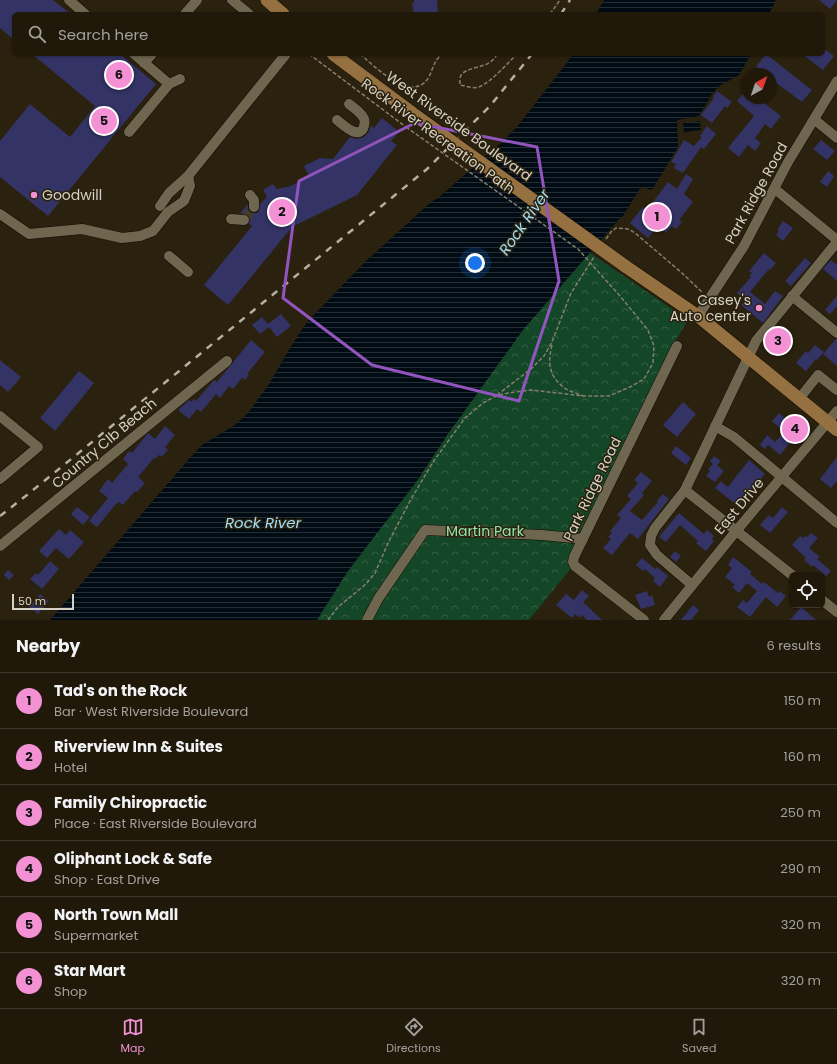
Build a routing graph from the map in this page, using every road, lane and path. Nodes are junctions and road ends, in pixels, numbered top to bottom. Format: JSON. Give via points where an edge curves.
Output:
{"nodes":[{"id":1,"x":69,"y":0,"type":"edge"},
{"id":2,"x":197,"y":0,"type":"edge"},
{"id":3,"x":232,"y":0,"type":"edge"},
{"id":4,"x":266,"y":0,"type":"edge"},
{"id":5,"x":560,"y":0,"type":"edge"},
{"id":6,"x":84,"y":12,"type":"edge"},
{"id":7,"x":187,"y":12,"type":"edge"},
{"id":8,"x":247,"y":12,"type":"edge"},
{"id":9,"x":281,"y":12,"type":"edge"},
{"id":10,"x":551,"y":12,"type":"edge"},
{"id":11,"x":136,"y":56,"type":"edge"},
{"id":12,"x":150,"y":56,"type":"edge"},
{"id":13,"x":284,"y":56,"type":"edge"},
{"id":14,"x":312,"y":56,"type":"edge"},
{"id":15,"x":336,"y":56,"type":"edge"},
{"id":16,"x":363,"y":56,"type":"edge"},
{"id":17,"x":440,"y":56,"type":"edge"},
{"id":18,"x":496,"y":56,"type":"edge"},
{"id":19,"x":515,"y":56,"type":"edge"},
{"id":20,"x":144,"y":63,"type":"junction"},
{"id":21,"x":180,"y":79,"type":"dead end"},
{"id":22,"x":837,"y":81,"type":"edge"},
{"id":23,"x":169,"y":84,"type":"junction"},
{"id":24,"x":350,"y":104,"type":"dead end"},
{"id":25,"x":337,"y":120,"type":"dead end"},
{"id":26,"x":815,"y":120,"type":"junction"},
{"id":27,"x":129,"y":132,"type":"dead end"},
{"id":28,"x":837,"y":138,"type":"edge"},
{"id":29,"x":188,"y":176,"type":"junction"},
{"id":30,"x":775,"y":189,"type":"junction"},
{"id":31,"x":250,"y":194,"type":"dead end"},
{"id":32,"x":254,"y":206,"type":"dead end"},
{"id":33,"x":164,"y":209,"type":"junction"},
{"id":34,"x":0,"y":214,"type":"edge"},
{"id":35,"x":231,"y":219,"type":"dead end"},
{"id":36,"x":244,"y":220,"type":"dead end"},
{"id":37,"x":837,"y":241,"type":"edge"},
{"id":38,"x":602,"y":244,"type":"dead end"},
{"id":39,"x":169,"y":256,"type":"dead end"},
{"id":40,"x":594,"y":256,"type":"dead end"},
{"id":41,"x":188,"y":272,"type":"dead end"},
{"id":42,"x":792,"y":296,"type":"junction"},
{"id":43,"x":709,"y":299,"type":"junction"},
{"id":44,"x":698,"y":316,"type":"junction"},
{"id":45,"x":837,"y":333,"type":"edge"},
{"id":46,"x":552,"y":342,"type":"junction"},
{"id":47,"x":677,"y":346,"type":"dead end"},
{"id":48,"x":747,"y":357,"type":"junction"},
{"id":49,"x":227,"y":361,"type":"dead end"},
{"id":50,"x":837,"y":390,"type":"edge"},
{"id":51,"x":496,"y":396,"type":"junction"},
{"id":52,"x":584,"y":396,"type":"junction"},
{"id":53,"x":799,"y":399,"type":"junction"},
{"id":54,"x":837,"y":411,"type":"edge"},
{"id":55,"x":0,"y":416,"type":"edge"},
{"id":56,"x":715,"y":426,"type":"junction"},
{"id":57,"x":832,"y":426,"type":"edge"},
{"id":58,"x":781,"y":477,"type":"junction"},
{"id":59,"x":0,"y":479,"type":"edge"},
{"id":60,"x":685,"y":490,"type":"junction"},
{"id":61,"x":837,"y":523,"type":"edge"},
{"id":62,"x":737,"y":530,"type":"junction"},
{"id":63,"x":583,"y":539,"type":"junction"},
{"id":64,"x":0,"y":546,"type":"edge"},
{"id":65,"x":789,"y":573,"type":"edge"},
{"id":66,"x":692,"y":585,"type":"junction"},
{"id":67,"x":825,"y":602,"type":"edge"},
{"id":68,"x":837,"y":612,"type":"edge"},
{"id":69,"x":328,"y":620,"type":"edge"},
{"id":70,"x":367,"y":620,"type":"edge"},
{"id":71,"x":644,"y":620,"type":"edge"},
{"id":72,"x":664,"y":620,"type":"edge"}],
"edges":[{"from":1,"to":6,"type":"street"},
{"from":2,"to":7,"type":"street"},
{"from":3,"to":8,"type":"street"},
{"from":4,"to":9,"type":"main road"},
{"from":5,"to":10,"type":"path"},
{"from":11,"to":20,"type":"street"},
{"from":12,"to":20,"type":"street"},
{"from":13,"to":29,"type":"street"},
{"from":14,"to":52,"type":"path","name":"Rock River Recreation Path","bridge":true,"via":[[406,127],[578,249],[648,330],[654,346],[653,363],[644,379],[609,396]]},
{"from":15,"to":44,"type":"main road","name":"West Riverside Boulevard","bridge":true},
{"from":16,"to":17,"type":"path","name":"Rock River Recreation Path","via":[[394,81],[401,85],[414,86],[422,85],[427,80]]},
{"from":18,"to":19,"type":"path","via":[[482,67],[463,73],[460,85],[477,88],[485,84]]},
{"from":20,"to":23,"type":"street"},
{"from":21,"to":23,"type":"street"},
{"from":22,"to":26,"type":"street","name":"Park Ridge Road"},
{"from":23,"to":27,"type":"street"},
{"from":24,"to":25,"type":"street","via":[[364,117],[364,128],[354,132]]},
{"from":26,"to":28,"type":"street"},
{"from":26,"to":30,"type":"street","name":"Park Ridge Road","via":[[788,162]]},
{"from":29,"to":33,"type":"street","via":[[170,193]]},
{"from":29,"to":33,"type":"street","via":[[190,186],[184,201]]},
{"from":30,"to":37,"type":"street"},
{"from":30,"to":43,"type":"street","name":"Park Ridge Road","via":[[744,246]]},
{"from":31,"to":32,"type":"street"},
{"from":33,"to":34,"type":"street","via":[[153,231],[140,236],[122,238],[82,229],[29,234]]},
{"from":35,"to":36,"type":"street"},
{"from":37,"to":42,"type":"street"},
{"from":38,"to":43,"type":"path","via":[[616,228],[628,229],[682,273]]},
{"from":39,"to":41,"type":"street"},
{"from":40,"to":46,"type":"path","via":[[571,292]]},
{"from":42,"to":45,"type":"street"},
{"from":42,"to":48,"type":"street","via":[[756,341]]},
{"from":43,"to":44,"type":"street","name":"Park Ridge Road"},
{"from":44,"to":48,"type":"main road","name":"West Riverside Boulevard"},
{"from":46,"to":51,"type":"path","via":[[544,356],[531,369]]},
{"from":46,"to":52,"type":"path","via":[[549,360],[552,372],[562,387]]},
{"from":47,"to":63,"type":"street","name":"Park Ridge Road"},
{"from":48,"to":53,"type":"main road","name":"West Riverside Boulevard"},
{"from":48,"to":56,"type":"street"},
{"from":49,"to":64,"type":"street","name":"Country Clb Beach"},
{"from":50,"to":53,"type":"street","via":[[818,375]]},
{"from":51,"to":52,"type":"path","name":"Rock River Recreation Path","via":[[531,390]]},
{"from":51,"to":69,"type":"path","name":"Rock River Recreation Path","via":[[464,418],[410,501],[375,573],[366,584],[338,607]]},
{"from":53,"to":57,"type":"main road","name":"West Riverside Boulevard"},
{"from":54,"to":57,"type":"street","name":"East Drive"},
{"from":55,"to":59,"type":"street","via":[[38,447]]},
{"from":56,"to":58,"type":"street","via":[[734,437]]},
{"from":56,"to":60,"type":"street"},
{"from":57,"to":58,"type":"street","name":"East Drive"},
{"from":58,"to":61,"type":"street"},
{"from":58,"to":62,"type":"street","name":"East Drive"},
{"from":60,"to":62,"type":"street"},
{"from":60,"to":66,"type":"street","via":[[655,528],[650,545],[657,555]]},
{"from":62,"to":65,"type":"street"},
{"from":62,"to":66,"type":"street","name":"East Drive"},
{"from":63,"to":70,"type":"street","via":[[425,530],[378,599]]},
{"from":63,"to":71,"type":"street","name":"Park Ridge Road","via":[[574,557],[575,566]]},
{"from":66,"to":72,"type":"street","name":"East Drive"},
{"from":67,"to":68,"type":"street"}]}
